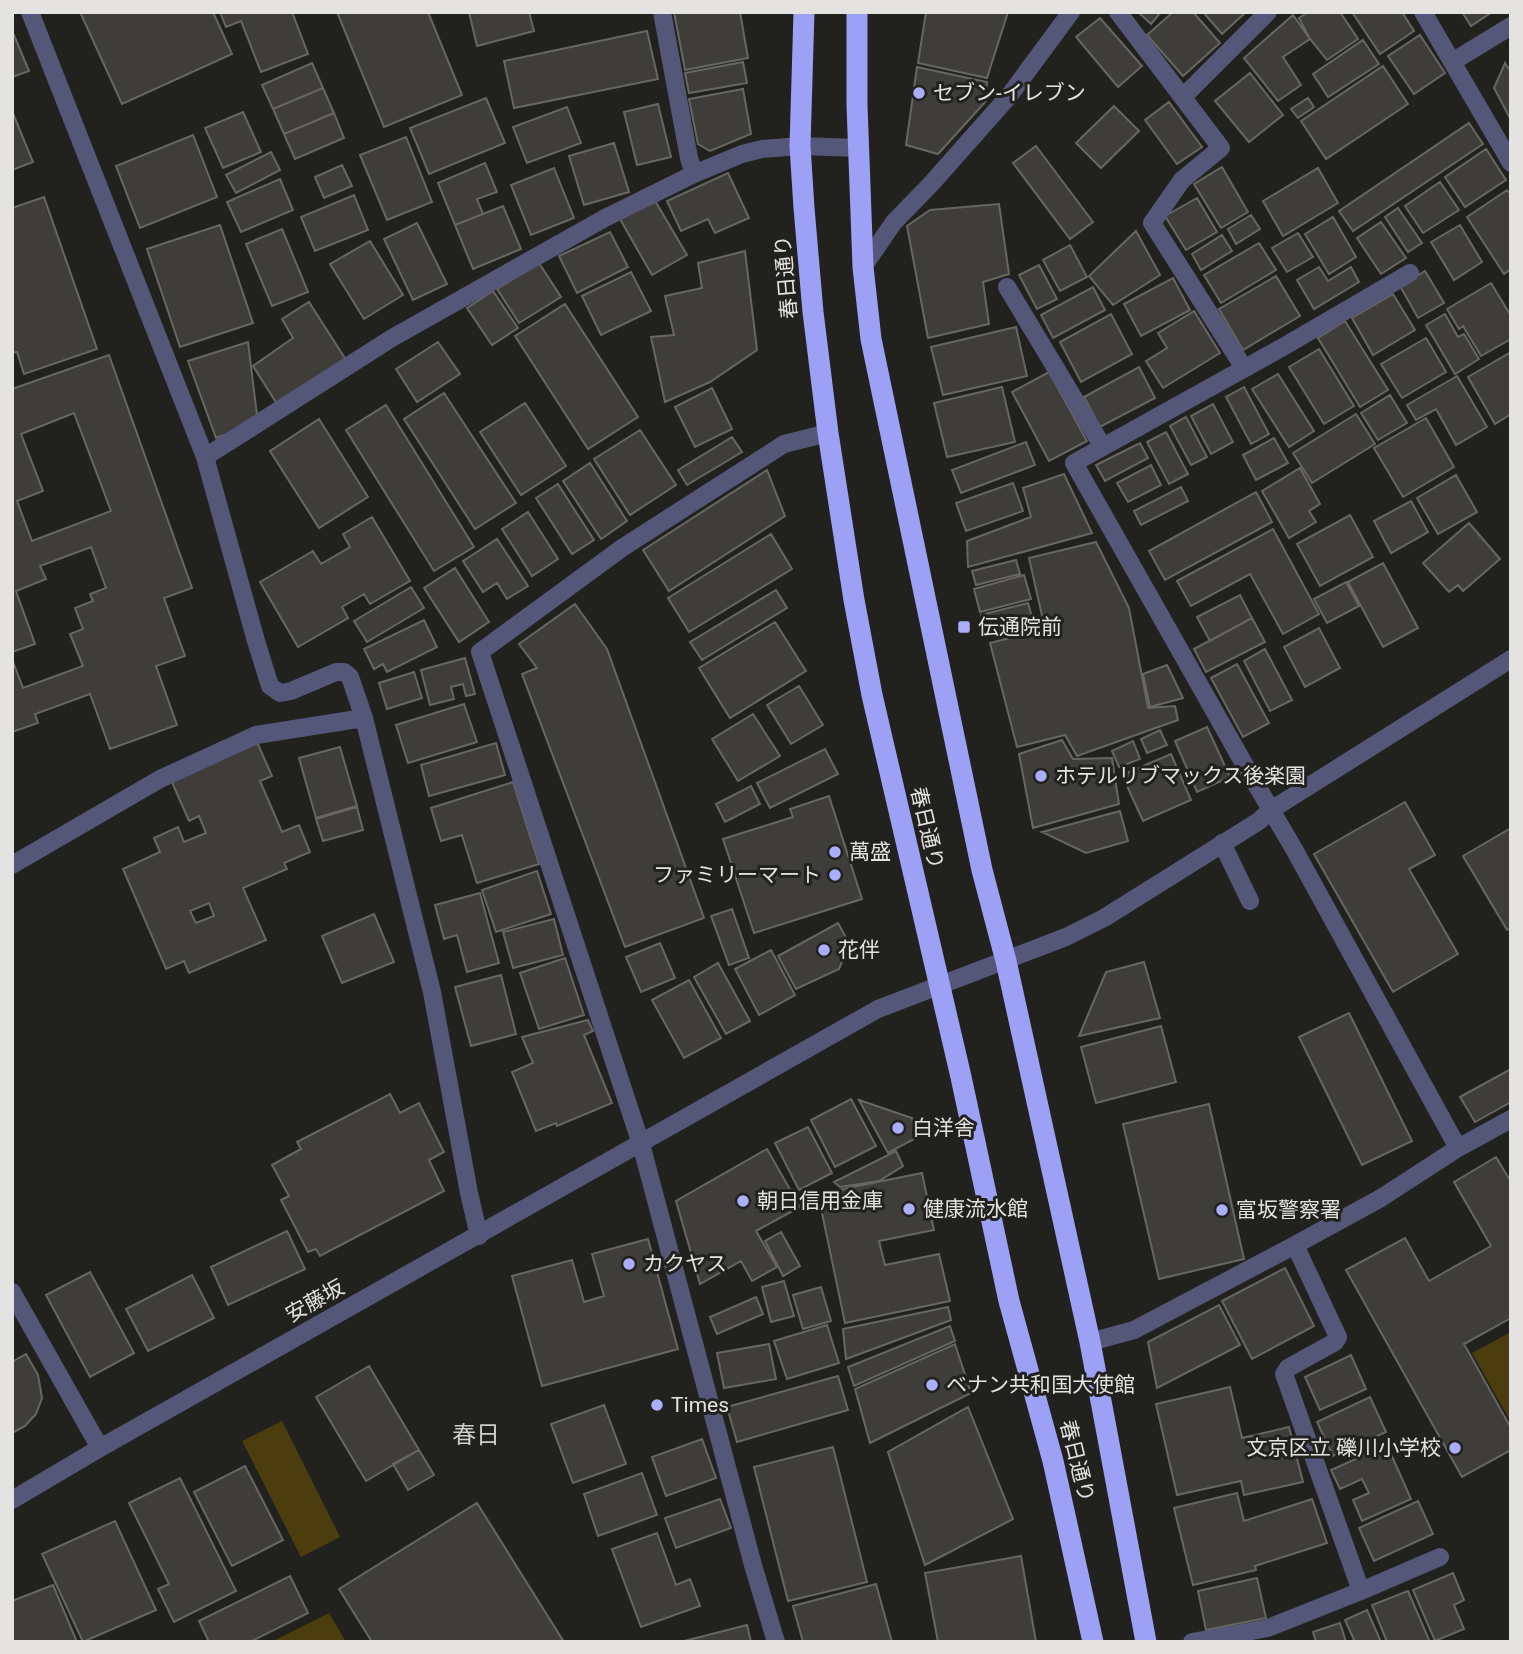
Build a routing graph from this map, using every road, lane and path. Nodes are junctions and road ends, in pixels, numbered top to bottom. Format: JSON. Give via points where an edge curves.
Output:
{"nodes":[{"id":1,"x":30,"y":12,"type":"edge"},
{"id":2,"x":662,"y":12,"type":"edge"},
{"id":3,"x":804,"y":12,"type":"edge"},
{"id":4,"x":857,"y":12,"type":"edge"},
{"id":5,"x":1070,"y":12,"type":"edge"},
{"id":6,"x":1118,"y":12,"type":"edge"},
{"id":7,"x":1268,"y":12,"type":"edge"},
{"id":8,"x":1423,"y":12,"type":"edge"},
{"id":9,"x":1511,"y":26,"type":"edge"},
{"id":10,"x":1452,"y":62,"type":"junction"},
{"id":11,"x":1183,"y":97,"type":"junction"},
{"id":12,"x":800,"y":146,"type":"junction"},
{"id":13,"x":858,"y":148,"type":"junction"},
{"id":14,"x":1511,"y":163,"type":"edge"},
{"id":15,"x":694,"y":174,"type":"junction"},
{"id":16,"x":863,"y":267,"type":"junction"},
{"id":17,"x":1410,"y":273,"type":"dead end"},
{"id":18,"x":1007,"y":286,"type":"dead end"},
{"id":19,"x":1244,"y":368,"type":"junction"},
{"id":20,"x":828,"y":433,"type":"junction"},
{"id":21,"x":1103,"y":447,"type":"junction"},
{"id":22,"x":205,"y":457,"type":"junction"},
{"id":23,"x":1511,"y":659,"type":"edge"},
{"id":24,"x":364,"y":718,"type":"junction"},
{"id":25,"x":1271,"y":810,"type":"junction"},
{"id":26,"x":1222,"y":843,"type":"junction"},
{"id":27,"x":12,"y":865,"type":"edge"},
{"id":28,"x":1250,"y":901,"type":"dead end"},
{"id":29,"x":1006,"y":961,"type":"junction"},
{"id":30,"x":939,"y":987,"type":"junction"},
{"id":31,"x":1511,"y":1119,"type":"edge"},
{"id":32,"x":640,"y":1144,"type":"junction"},
{"id":33,"x":1458,"y":1148,"type":"junction"},
{"id":34,"x":479,"y":1236,"type":"junction"},
{"id":35,"x":1295,"y":1245,"type":"junction"},
{"id":36,"x":12,"y":1292,"type":"edge"},
{"id":37,"x":1090,"y":1342,"type":"junction"},
{"id":38,"x":100,"y":1448,"type":"junction"},
{"id":39,"x":12,"y":1500,"type":"edge"},
{"id":40,"x":1440,"y":1557,"type":"dead end"},
{"id":41,"x":1361,"y":1591,"type":"junction"},
{"id":42,"x":776,"y":1642,"type":"edge"},
{"id":43,"x":1094,"y":1642,"type":"edge"},
{"id":44,"x":1146,"y":1642,"type":"edge"},
{"id":45,"x":1192,"y":1642,"type":"edge"}],
"edges":[{"from":1,"to":22,"type":"street"},
{"from":2,"to":15,"type":"street"},
{"from":3,"to":12,"type":"highway","name":"春日通り"},
{"from":4,"to":13,"type":"highway","name":"春日通り"},
{"from":5,"to":16,"type":"street","via":[[1009,96],[894,222]]},
{"from":6,"to":11,"type":"street"},
{"from":7,"to":11,"type":"street"},
{"from":8,"to":10,"type":"street"},
{"from":9,"to":10,"type":"street"},
{"from":10,"to":14,"type":"street"},
{"from":11,"to":19,"type":"street","via":[[1221,149],[1182,180],[1152,223]]},
{"from":12,"to":13,"type":"street"},
{"from":12,"to":15,"type":"street","via":[[742,154]]},
{"from":12,"to":20,"type":"highway","name":"春日通り"},
{"from":13,"to":16,"type":"highway","name":"春日通り"},
{"from":15,"to":22,"type":"street","via":[[605,218],[392,338]]},
{"from":16,"to":29,"type":"highway","name":"春日通り","via":[[871,339],[982,870]]},
{"from":17,"to":19,"type":"street"},
{"from":18,"to":21,"type":"street"},
{"from":19,"to":21,"type":"street"},
{"from":20,"to":30,"type":"highway","name":"春日通り","via":[[872,695]]},
{"from":20,"to":32,"type":"street","via":[[784,444],[622,548],[480,652]]},
{"from":21,"to":25,"type":"street","via":[[1074,463]]},
{"from":22,"to":24,"type":"street","via":[[271,686],[281,693],[344,673],[350,677]]},
{"from":23,"to":25,"type":"street","name":"安藤坂"},
{"from":24,"to":27,"type":"street","via":[[256,735],[160,779]]},
{"from":24,"to":34,"type":"street","via":[[432,992]]},
{"from":25,"to":26,"type":"street","name":"安藤坂"},
{"from":25,"to":33,"type":"street"},
{"from":26,"to":28,"type":"street"},
{"from":26,"to":29,"type":"street","name":"安藤坂","via":[[1104,918]]},
{"from":29,"to":30,"type":"street","name":"安藤坂"},
{"from":29,"to":37,"type":"highway","name":"春日通り"},
{"from":30,"to":32,"type":"street","name":"安藤坂","via":[[878,1009]]},
{"from":30,"to":43,"type":"highway","name":"春日通り","via":[[1009,1301],[1053,1461]]},
{"from":31,"to":33,"type":"street"},
{"from":32,"to":34,"type":"street","name":"安藤坂"},
{"from":32,"to":42,"type":"street"},
{"from":33,"to":35,"type":"street","via":[[1381,1198]]},
{"from":34,"to":38,"type":"street","name":"安藤坂"},
{"from":35,"to":37,"type":"street","via":[[1134,1330]]},
{"from":35,"to":41,"type":"street","via":[[1338,1337],[1284,1374]]},
{"from":36,"to":38,"type":"street"},
{"from":37,"to":44,"type":"highway","name":"春日通り"},
{"from":38,"to":39,"type":"street","name":"安藤坂"},
{"from":40,"to":41,"type":"street"},
{"from":41,"to":45,"type":"street","via":[[1268,1628]]}]}
